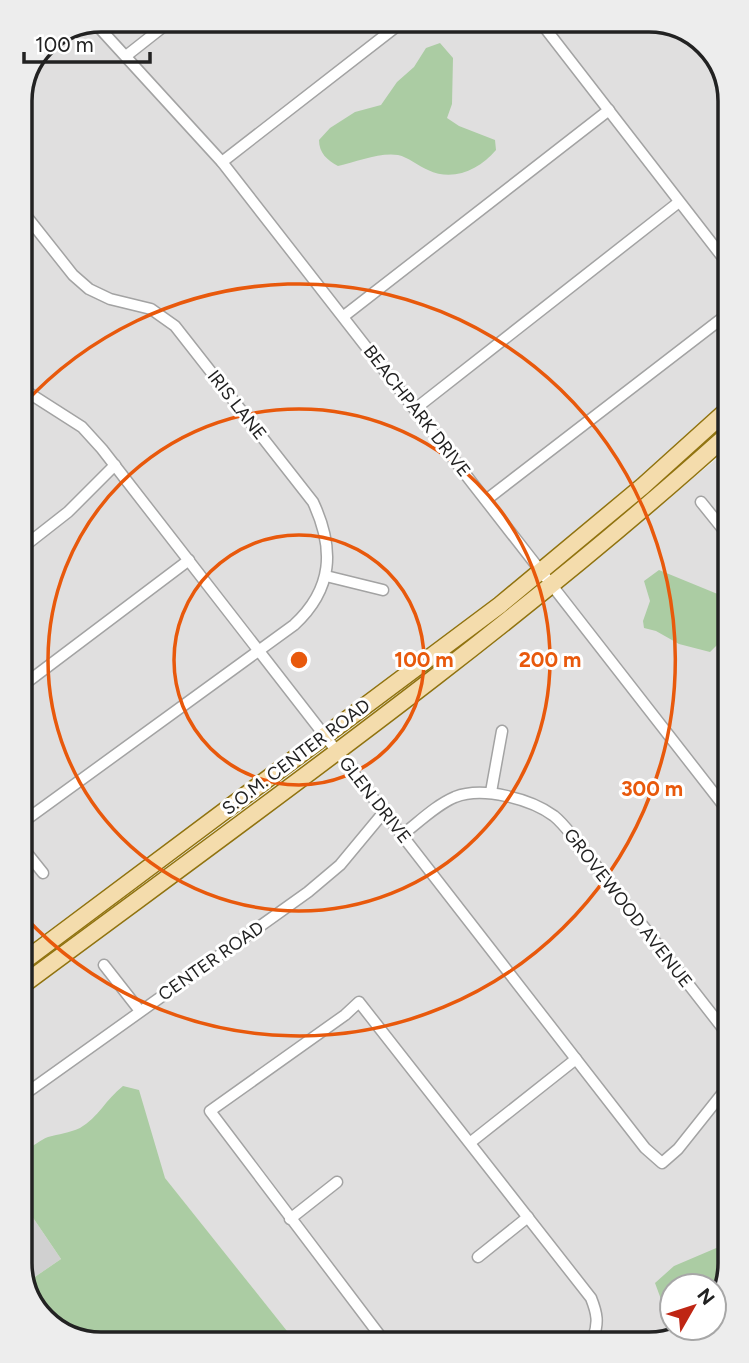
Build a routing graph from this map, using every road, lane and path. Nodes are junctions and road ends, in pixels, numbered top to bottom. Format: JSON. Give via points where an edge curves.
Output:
{"nodes":[{"id":1,"x":103,"y":32,"type":"edge"},
{"id":2,"x":156,"y":32,"type":"edge"},
{"id":3,"x":389,"y":32,"type":"edge"},
{"id":4,"x":548,"y":32,"type":"edge"},
{"id":5,"x":126,"y":56,"type":"junction"},
{"id":6,"x":609,"y":110,"type":"junction"},
{"id":7,"x":222,"y":162,"type":"junction"},
{"id":8,"x":679,"y":202,"type":"junction"},
{"id":9,"x":32,"y":223,"type":"edge"},
{"id":10,"x":718,"y":251,"type":"edge"},
{"id":11,"x":344,"y":316,"type":"junction"},
{"id":12,"x":718,"y":321,"type":"edge"},
{"id":13,"x":32,"y":395,"type":"edge"},
{"id":14,"x":415,"y":409,"type":"junction"},
{"id":15,"x":718,"y":418,"type":"edge"},
{"id":16,"x":718,"y":443,"type":"edge"},
{"id":17,"x":115,"y":465,"type":"junction"},
{"id":18,"x":486,"y":500,"type":"junction"},
{"id":19,"x":701,"y":502,"type":"dead end"},
{"id":20,"x":718,"y":523,"type":"edge"},
{"id":21,"x":32,"y":540,"type":"edge"},
{"id":22,"x":189,"y":560,"type":"junction"},
{"id":23,"x":540,"y":571,"type":"junction"},
{"id":24,"x":326,"y":576,"type":"junction"},
{"id":25,"x":551,"y":585,"type":"junction"},
{"id":26,"x":383,"y":590,"type":"dead end"},
{"id":27,"x":260,"y":650,"type":"junction"},
{"id":28,"x":32,"y":678,"type":"edge"},
{"id":29,"x":502,"y":731,"type":"dead end"},
{"id":30,"x":325,"y":736,"type":"junction"},
{"id":31,"x":336,"y":751,"type":"junction"},
{"id":32,"x":491,"y":792,"type":"junction"},
{"id":33,"x":718,"y":798,"type":"edge"},
{"id":34,"x":384,"y":812,"type":"junction"},
{"id":35,"x":32,"y":815,"type":"edge"},
{"id":36,"x":402,"y":835,"type":"junction"},
{"id":37,"x":32,"y":859,"type":"edge"},
{"id":38,"x":43,"y":873,"type":"dead end"},
{"id":39,"x":32,"y":955,"type":"edge"},
{"id":40,"x":104,"y":965,"type":"dead end"},
{"id":41,"x":32,"y":978,"type":"edge"},
{"id":42,"x":140,"y":1011,"type":"junction"},
{"id":43,"x":718,"y":1022,"type":"edge"},
{"id":44,"x":576,"y":1059,"type":"junction"},
{"id":45,"x":32,"y":1088,"type":"edge"},
{"id":46,"x":718,"y":1099,"type":"edge"},
{"id":47,"x":471,"y":1142,"type":"junction"},
{"id":48,"x":337,"y":1182,"type":"dead end"},
{"id":49,"x":528,"y":1217,"type":"junction"},
{"id":50,"x":290,"y":1219,"type":"junction"},
{"id":51,"x":478,"y":1257,"type":"dead end"},
{"id":52,"x":377,"y":1332,"type":"edge"},
{"id":53,"x":596,"y":1332,"type":"edge"}],
"edges":[{"from":1,"to":5,"type":"street","name":"BEACHPARK DRIVE"},
{"from":2,"to":5,"type":"street"},
{"from":3,"to":7,"type":"street"},
{"from":4,"to":6,"type":"street"},
{"from":5,"to":7,"type":"street","name":"BEACHPARK DRIVE"},
{"from":6,"to":8,"type":"street"},
{"from":6,"to":11,"type":"street"},
{"from":7,"to":11,"type":"street","name":"BEACHPARK DRIVE"},
{"from":8,"to":10,"type":"street"},
{"from":8,"to":14,"type":"street"},
{"from":9,"to":24,"type":"street","name":"IRIS LANE","via":[[89,289],[150,309],[175,326],[313,502],[327,538]]},
{"from":11,"to":14,"type":"street","name":"BEACHPARK DRIVE"},
{"from":12,"to":18,"type":"street"},
{"from":13,"to":17,"type":"street","name":"GLEN DRIVE","via":[[82,427]]},
{"from":14,"to":18,"type":"street","name":"BEACHPARK DRIVE"},
{"from":15,"to":23,"type":"main road","name":"S.O.M. CENTER ROAD"},
{"from":16,"to":25,"type":"main road","name":"S.O.M. CENTER ROAD"},
{"from":17,"to":21,"type":"street"},
{"from":17,"to":22,"type":"street","name":"GLEN DRIVE"},
{"from":18,"to":23,"type":"street","name":"BEACHPARK DRIVE"},
{"from":19,"to":20,"type":"street"},
{"from":22,"to":27,"type":"street","name":"GLEN DRIVE"},
{"from":22,"to":28,"type":"street"},
{"from":23,"to":25,"type":"street","name":"BEACHPARK DRIVE"},
{"from":23,"to":30,"type":"main road","name":"S.O.M. CENTER ROAD"},
{"from":24,"to":26,"type":"street"},
{"from":24,"to":27,"type":"street","name":"IRIS LANE","via":[[307,613]]},
{"from":25,"to":31,"type":"main road","name":"S.O.M. CENTER ROAD"},
{"from":25,"to":33,"type":"street","name":"BEACHPARK DRIVE"},
{"from":27,"to":30,"type":"street","name":"GLEN DRIVE"},
{"from":27,"to":35,"type":"street","name":"IRIS LANE"},
{"from":29,"to":32,"type":"street"},
{"from":30,"to":31,"type":"street","name":"GLEN DRIVE"},
{"from":30,"to":39,"type":"main road","name":"S.O.M. CENTER ROAD"},
{"from":31,"to":34,"type":"street","name":"GLEN DRIVE"},
{"from":31,"to":41,"type":"main road","name":"S.O.M. CENTER ROAD"},
{"from":32,"to":36,"type":"street","name":"GROVEWOOD AVENUE","via":[[457,796]]},
{"from":32,"to":43,"type":"street","name":"GROVEWOOD AVENUE","via":[[530,803],[554,817]]},
{"from":34,"to":36,"type":"street","name":"GLEN DRIVE"},
{"from":34,"to":42,"type":"street","name":"CENTER ROAD","via":[[340,865],[307,892]]},
{"from":36,"to":44,"type":"street","name":"GLEN DRIVE"},
{"from":37,"to":38,"type":"street"},
{"from":40,"to":42,"type":"street"},
{"from":42,"to":45,"type":"street","name":"CENTER ROAD"},
{"from":44,"to":46,"type":"street","name":"GLEN DRIVE","via":[[645,1148],[662,1163]]},
{"from":44,"to":47,"type":"street"},
{"from":47,"to":49,"type":"street"},
{"from":47,"to":50,"type":"street","via":[[359,1002],[210,1111]]},
{"from":48,"to":50,"type":"street"},
{"from":49,"to":51,"type":"street"},
{"from":49,"to":53,"type":"street","via":[[591,1298],[597,1314]]},
{"from":50,"to":52,"type":"street"}]}
